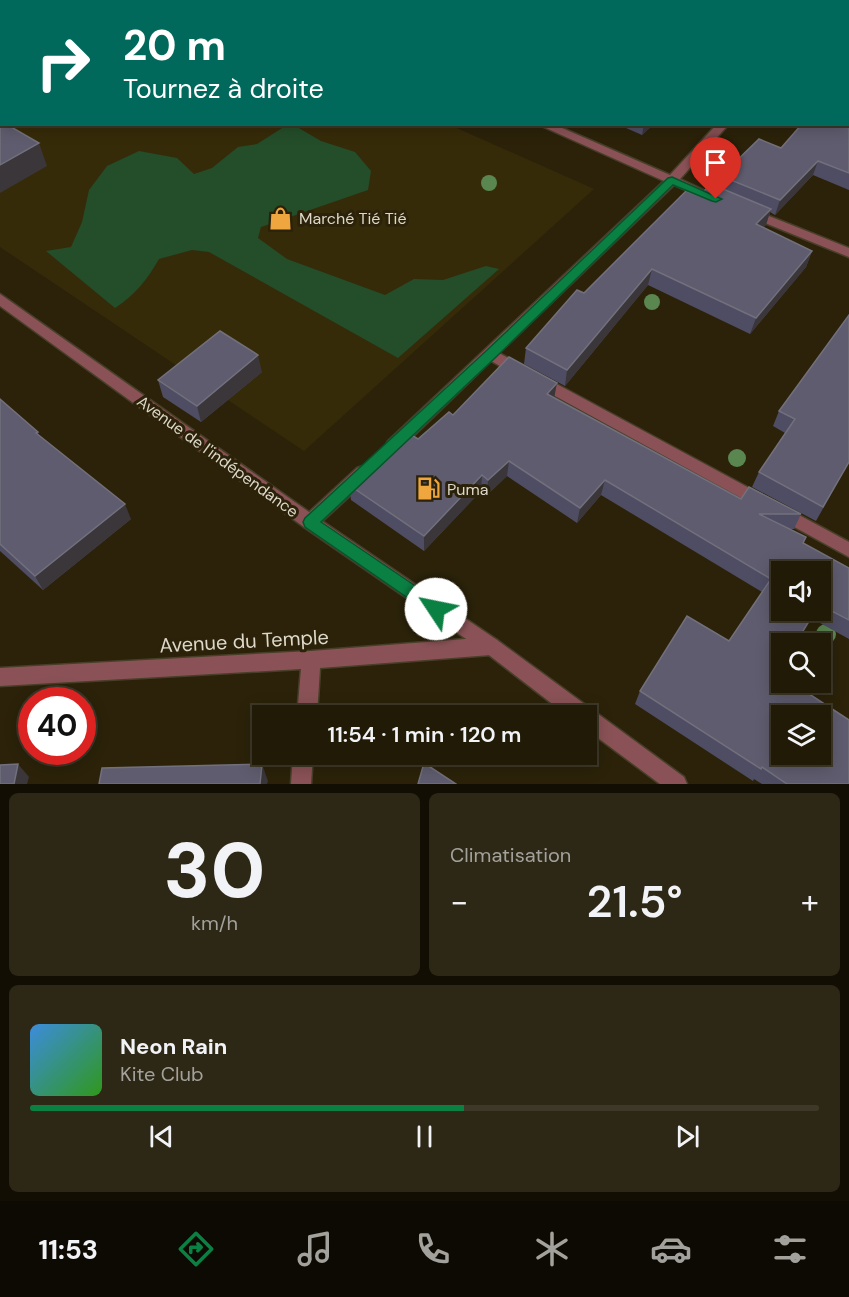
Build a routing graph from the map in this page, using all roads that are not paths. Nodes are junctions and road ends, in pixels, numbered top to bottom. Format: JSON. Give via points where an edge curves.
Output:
{"nodes":[{"id":1,"x":547,"y":126,"type":"edge"},
{"id":2,"x":722,"y":126,"type":"edge"},
{"id":3,"x":672,"y":180,"type":"junction"},
{"id":4,"x":849,"y":253,"type":"edge"},
{"id":5,"x":0,"y":299,"type":"edge"},
{"id":6,"x":491,"y":355,"type":"junction"},
{"id":7,"x":310,"y":522,"type":"junction"},
{"id":8,"x":849,"y":550,"type":"edge"},
{"id":9,"x":491,"y":646,"type":"junction"},
{"id":10,"x":311,"y":660,"type":"junction"},
{"id":11,"x":0,"y":677,"type":"edge"},
{"id":12,"x":308,"y":705,"type":"edge"},
{"id":13,"x":571,"y":705,"type":"edge"},
{"id":14,"x":597,"y":724,"type":"edge"},
{"id":15,"x":302,"y":765,"type":"edge"},
{"id":16,"x":301,"y":784,"type":"edge"},
{"id":17,"x":677,"y":784,"type":"edge"}],
"edges":[{"from":1,"to":3,"type":"street"},
{"from":2,"to":3,"type":"street"},
{"from":3,"to":4,"type":"street"},
{"from":3,"to":6,"type":"street"},
{"from":5,"to":7,"type":"street","name":"Avenue de l'indépendance"},
{"from":6,"to":7,"type":"street"},
{"from":6,"to":8,"type":"street"},
{"from":7,"to":9,"type":"street","name":"Avenue de l'indépendance"},
{"from":9,"to":10,"type":"street","name":"Avenue du Temple"},
{"from":9,"to":13,"type":"street","name":"Avenue de l'indépendance"},
{"from":10,"to":11,"type":"street","name":"Avenue du Temple"},
{"from":10,"to":12,"type":"street"},
{"from":14,"to":17,"type":"street","name":"Avenue de l'indépendance"},
{"from":15,"to":16,"type":"street"}]}
